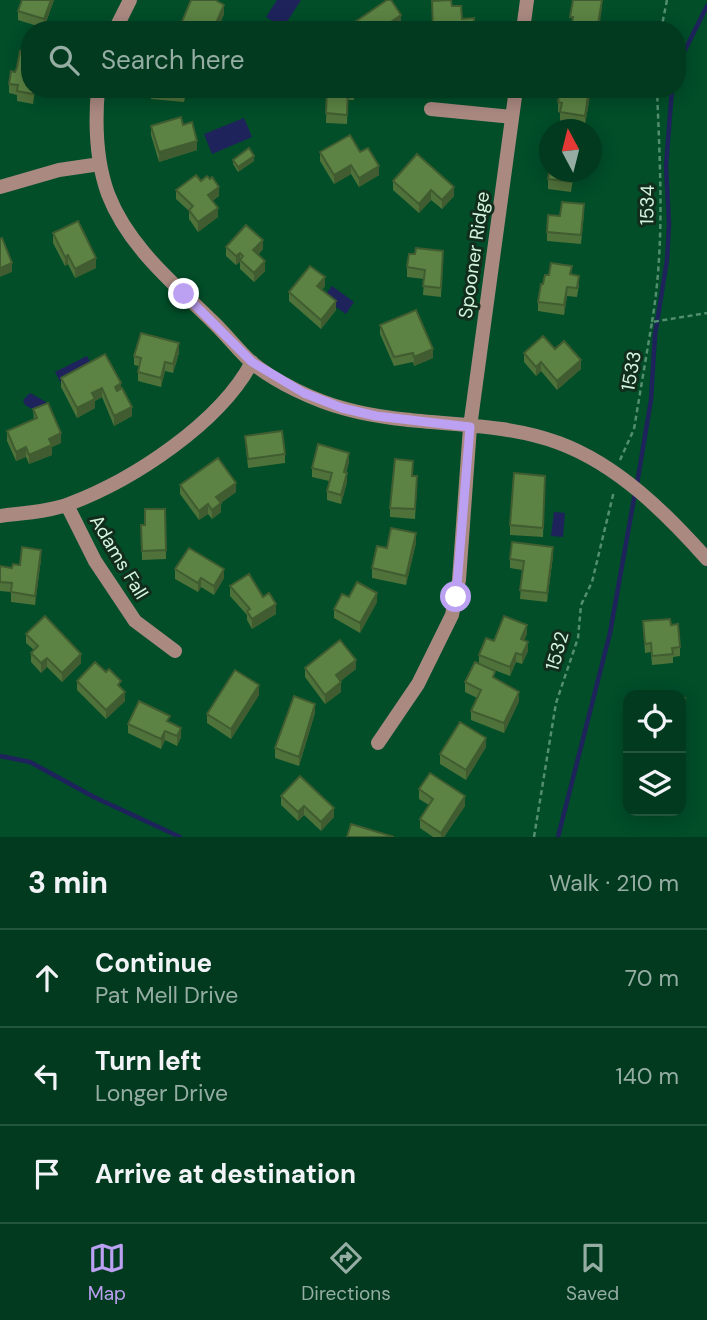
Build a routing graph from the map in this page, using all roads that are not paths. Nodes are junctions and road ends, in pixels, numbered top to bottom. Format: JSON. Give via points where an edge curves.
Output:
{"nodes":[{"id":1,"x":130,"y":0,"type":"edge"},
{"id":2,"x":527,"y":0,"type":"edge"},
{"id":3,"x":119,"y":21,"type":"edge"},
{"id":4,"x":524,"y":21,"type":"edge"},
{"id":5,"x":98,"y":98,"type":"edge"},
{"id":6,"x":515,"y":98,"type":"edge"},
{"id":7,"x":431,"y":110,"type":"dead end"},
{"id":8,"x":512,"y":117,"type":"junction"},
{"id":9,"x":100,"y":164,"type":"junction"},
{"id":10,"x":0,"y":187,"type":"edge"},
{"id":11,"x":252,"y":362,"type":"junction"},
{"id":12,"x":470,"y":427,"type":"junction"},
{"id":13,"x":67,"y":505,"type":"junction"},
{"id":14,"x":0,"y":516,"type":"edge"},
{"id":15,"x":707,"y":559,"type":"edge"},
{"id":16,"x":175,"y":651,"type":"dead end"},
{"id":17,"x":378,"y":743,"type":"dead end"}],
"edges":[{"from":1,"to":3,"type":"street"},
{"from":2,"to":4,"type":"street"},
{"from":5,"to":9,"type":"street"},
{"from":6,"to":8,"type":"street","name":"Spooner Ridge"},
{"from":7,"to":8,"type":"street"},
{"from":8,"to":12,"type":"street","name":"Spooner Ridge"},
{"from":9,"to":10,"type":"street"},
{"from":9,"to":11,"type":"street","via":[[108,193],[139,247]]},
{"from":11,"to":12,"type":"street","via":[[304,393],[342,408]]},
{"from":11,"to":13,"type":"street","via":[[242,382],[201,424],[117,481]]},
{"from":12,"to":15,"type":"street","via":[[516,430],[595,459],[640,493]]},
{"from":12,"to":17,"type":"street","name":"Spooner Ridge","via":[[462,553],[452,615],[418,684]]},
{"from":13,"to":14,"type":"street"},
{"from":13,"to":16,"type":"street","name":"Adams Fall","via":[[94,561],[135,621]]}]}
